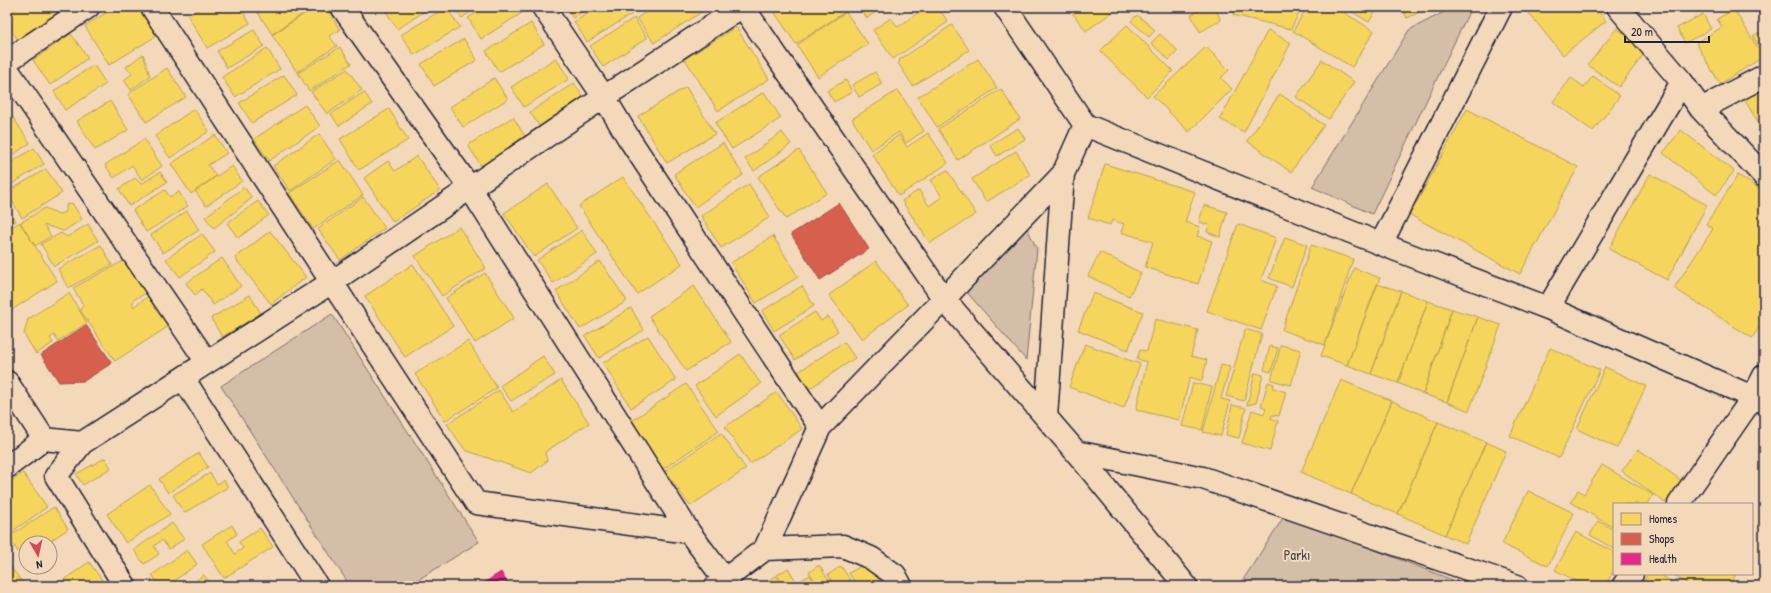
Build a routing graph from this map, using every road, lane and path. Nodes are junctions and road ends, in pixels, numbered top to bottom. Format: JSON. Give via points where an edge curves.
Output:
{"nodes":[{"id":1,"x":88,"y":7,"type":"edge"},
{"id":2,"x":152,"y":7,"type":"edge"},
{"id":3,"x":342,"y":7,"type":"edge"},
{"id":4,"x":543,"y":7,"type":"edge"},
{"id":5,"x":742,"y":7,"type":"edge"},
{"id":6,"x":1005,"y":7,"type":"edge"},
{"id":7,"x":1501,"y":7,"type":"edge"},
{"id":8,"x":1618,"y":7,"type":"edge"},
{"id":9,"x":7,"y":61,"type":"edge"},
{"id":10,"x":7,"y":69,"type":"edge"},
{"id":11,"x":1764,"y":76,"type":"edge"},
{"id":12,"x":1682,"y":82,"type":"junction"},
{"id":13,"x":604,"y":97,"type":"junction"},
{"id":14,"x":1701,"y":109,"type":"junction"},
{"id":15,"x":1085,"y":125,"type":"junction"},
{"id":16,"x":1064,"y":174,"type":"junction"},
{"id":17,"x":1764,"y":176,"type":"edge"},
{"id":18,"x":470,"y":188,"type":"junction"},
{"id":19,"x":1381,"y":244,"type":"junction"},
{"id":20,"x":332,"y":282,"type":"junction"},
{"id":21,"x":944,"y":299,"type":"junction"},
{"id":22,"x":1548,"y":308,"type":"junction"},
{"id":23,"x":207,"y":362,"type":"junction"},
{"id":24,"x":1764,"y":376,"type":"edge"},
{"id":25,"x":183,"y":378,"type":"junction"},
{"id":26,"x":7,"y":382,"type":"edge"},
{"id":27,"x":1758,"y":399,"type":"edge"},
{"id":28,"x":1046,"y":417,"type":"junction"},
{"id":29,"x":820,"y":427,"type":"junction"},
{"id":30,"x":44,"y":439,"type":"junction"},
{"id":31,"x":82,"y":443,"type":"junction"},
{"id":32,"x":1076,"y":452,"type":"junction"},
{"id":33,"x":7,"y":467,"type":"edge"},
{"id":34,"x":1680,"y":503,"type":"edge"},
{"id":35,"x":690,"y":532,"type":"junction"},
{"id":36,"x":765,"y":549,"type":"junction"},
{"id":37,"x":1631,"y":575,"type":"edge"},
{"id":38,"x":721,"y":583,"type":"edge"},
{"id":39,"x":125,"y":586,"type":"edge"},
{"id":40,"x":317,"y":586,"type":"edge"},
{"id":41,"x":901,"y":586,"type":"edge"},
{"id":42,"x":1186,"y":586,"type":"edge"},
{"id":43,"x":1517,"y":586,"type":"edge"},
{"id":44,"x":1623,"y":586,"type":"edge"}],
"edges":[{"from":1,"to":9,"type":"street"},
{"from":2,"to":20,"type":"street"},
{"from":3,"to":18,"type":"street"},
{"from":4,"to":13,"type":"street"},
{"from":5,"to":13,"type":"street"},
{"from":5,"to":21,"type":"street"},
{"from":6,"to":15,"type":"street"},
{"from":7,"to":19,"type":"street"},
{"from":8,"to":12,"type":"street"},
{"from":10,"to":23,"type":"street"},
{"from":11,"to":14,"type":"street"},
{"from":12,"to":14,"type":"street"},
{"from":12,"to":22,"type":"street"},
{"from":13,"to":18,"type":"street"},
{"from":13,"to":29,"type":"street","via":[[632,144]]},
{"from":14,"to":17,"type":"street"},
{"from":15,"to":16,"type":"street"},
{"from":15,"to":19,"type":"street"},
{"from":16,"to":21,"type":"street"},
{"from":16,"to":28,"type":"street"},
{"from":18,"to":20,"type":"street"},
{"from":18,"to":35,"type":"street"},
{"from":19,"to":22,"type":"street"},
{"from":20,"to":23,"type":"street"},
{"from":20,"to":35,"type":"street","via":[[476,503]]},
{"from":21,"to":28,"type":"street"},
{"from":21,"to":29,"type":"street"},
{"from":22,"to":27,"type":"street"},
{"from":23,"to":25,"type":"street"},
{"from":24,"to":27,"type":"street"},
{"from":25,"to":31,"type":"street"},
{"from":25,"to":40,"type":"street"},
{"from":26,"to":30,"type":"street"},
{"from":27,"to":34,"type":"street"},
{"from":28,"to":32,"type":"street"},
{"from":29,"to":36,"type":"street"},
{"from":30,"to":31,"type":"street"},
{"from":30,"to":33,"type":"street"},
{"from":31,"to":39,"type":"street","via":[[56,476]]},
{"from":32,"to":42,"type":"street"},
{"from":32,"to":43,"type":"street","via":[[1203,478]]},
{"from":35,"to":38,"type":"street"},
{"from":36,"to":38,"type":"street"},
{"from":36,"to":41,"type":"street","via":[[843,546],[871,558],[895,575]]},
{"from":37,"to":44,"type":"street"}]}
